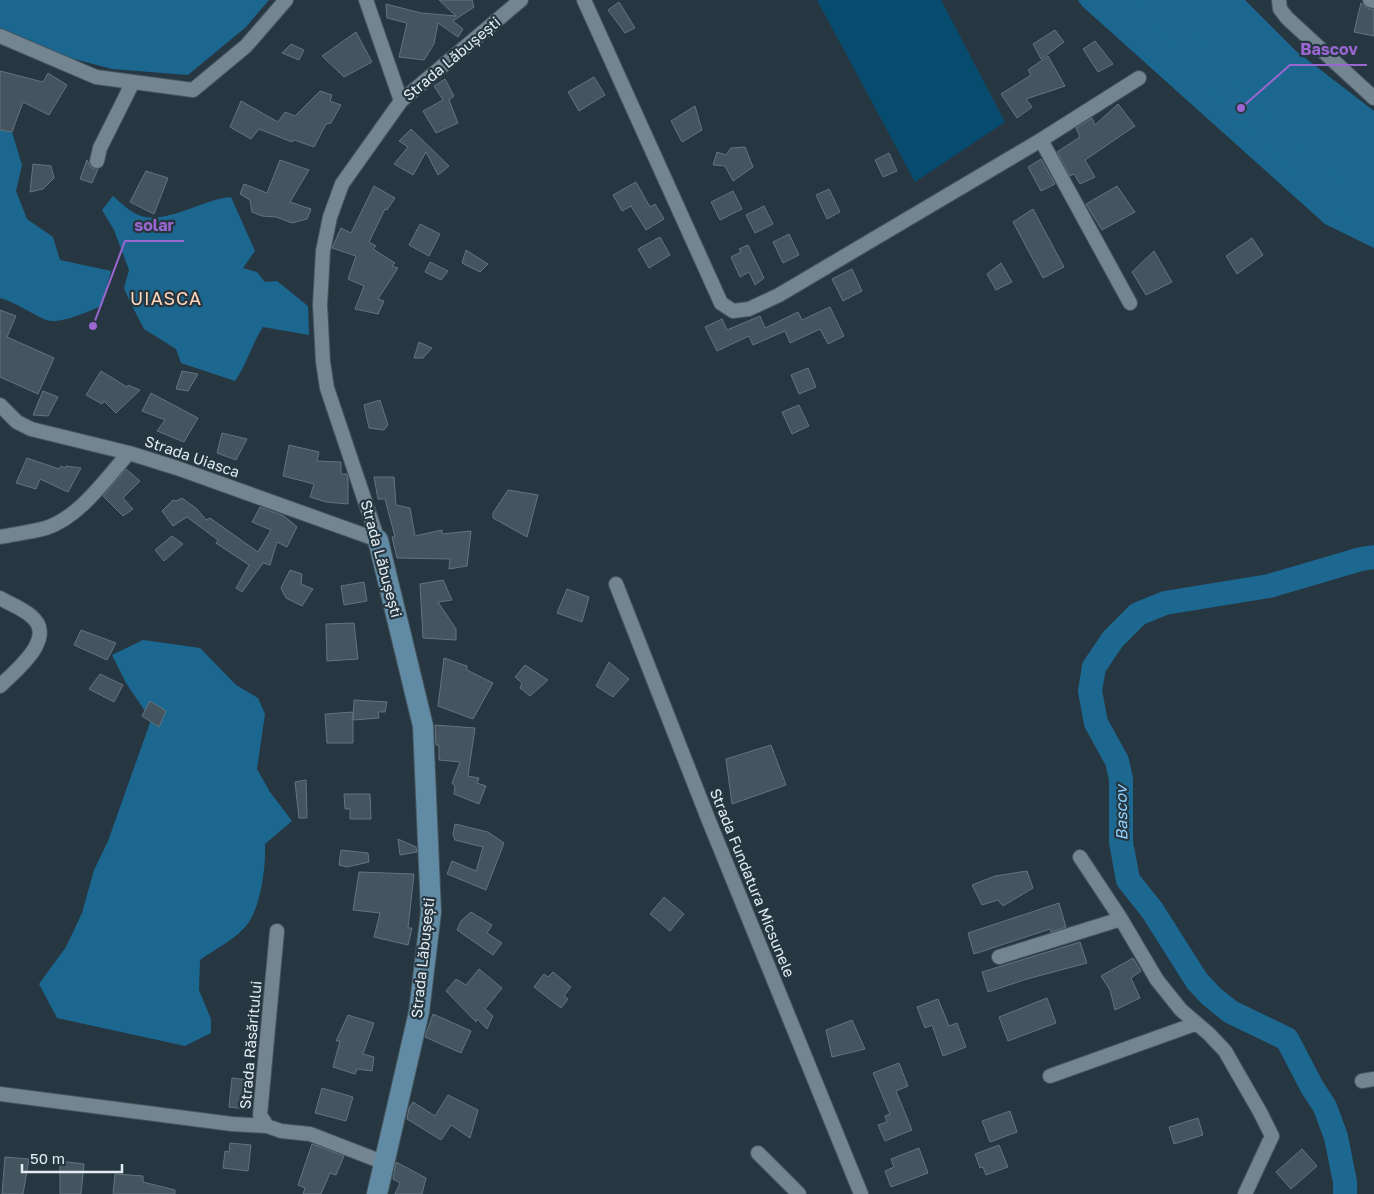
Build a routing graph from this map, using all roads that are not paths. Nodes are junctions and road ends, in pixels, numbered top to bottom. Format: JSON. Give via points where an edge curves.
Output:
{"nodes":[{"id":1,"x":286,"y":0,"type":"edge"},
{"id":2,"x":366,"y":0,"type":"edge"},
{"id":3,"x":521,"y":0,"type":"edge"},
{"id":4,"x":584,"y":0,"type":"edge"},
{"id":5,"x":1279,"y":0,"type":"edge"},
{"id":6,"x":0,"y":36,"type":"edge"},
{"id":7,"x":1139,"y":78,"type":"dead end"},
{"id":8,"x":133,"y":82,"type":"junction"},
{"id":9,"x":1374,"y":98,"type":"edge"},
{"id":10,"x":400,"y":101,"type":"junction"},
{"id":11,"x":1041,"y":140,"type":"junction"},
{"id":12,"x":96,"y":161,"type":"dead end"},
{"id":13,"x":1130,"y":303,"type":"dead end"},
{"id":14,"x":0,"y":405,"type":"edge"},
{"id":15,"x":130,"y":453,"type":"junction"},
{"id":16,"x":0,"y":537,"type":"edge"},
{"id":17,"x":378,"y":540,"type":"junction"},
{"id":18,"x":616,"y":584,"type":"dead end"},
{"id":19,"x":0,"y":598,"type":"edge"},
{"id":20,"x":0,"y":686,"type":"edge"},
{"id":21,"x":1080,"y":857,"type":"dead end"},
{"id":22,"x":1121,"y":919,"type":"junction"},
{"id":23,"x":277,"y":931,"type":"dead end"},
{"id":24,"x":999,"y":957,"type":"dead end"},
{"id":25,"x":1195,"y":1024,"type":"junction"},
{"id":26,"x":1050,"y":1076,"type":"dead end"},
{"id":27,"x":0,"y":1094,"type":"edge"},
{"id":28,"x":267,"y":1126,"type":"junction"},
{"id":29,"x":758,"y":1153,"type":"dead end"},
{"id":30,"x":385,"y":1163,"type":"junction"},
{"id":31,"x":378,"y":1194,"type":"edge"},
{"id":32,"x":799,"y":1194,"type":"edge"},
{"id":33,"x":861,"y":1194,"type":"edge"},
{"id":34,"x":1245,"y":1194,"type":"edge"}],
"edges":[{"from":1,"to":8,"type":"street","via":[[246,46],[193,90]]},
{"from":2,"to":10,"type":"street"},
{"from":3,"to":10,"type":"street","name":"Strada Lăbușești"},
{"from":4,"to":11,"type":"street","via":[[722,303],[733,311],[749,309],[779,295]]},
{"from":5,"to":9,"type":"street","via":[[1280,9],[1287,18]]},
{"from":6,"to":8,"type":"street","via":[[96,77]]},
{"from":7,"to":11,"type":"street"},
{"from":8,"to":12,"type":"street"},
{"from":10,"to":17,"type":"street","name":"Strada Lăbușești","via":[[342,184],[330,216],[322,269],[320,314],[327,388]]},
{"from":11,"to":13,"type":"street"},
{"from":14,"to":15,"type":"street","name":"Strada Uiasca","via":[[17,422],[31,429]]},
{"from":15,"to":16,"type":"street","via":[[67,516],[47,527]]},
{"from":15,"to":17,"type":"street","name":"Strada Uiasca"},
{"from":17,"to":30,"type":"street","name":"Strada Lăbușești","via":[[423,726],[431,912],[419,1012]]},
{"from":18,"to":33,"type":"street","name":"Strada Fundatura Micsunele"},
{"from":19,"to":20,"type":"street","via":[[30,614],[39,631],[34,650]]},
{"from":21,"to":22,"type":"street"},
{"from":22,"to":24,"type":"street"},
{"from":22,"to":25,"type":"street","via":[[1157,980]]},
{"from":23,"to":28,"type":"street","name":"Strada Răsăritului","via":[[260,1115]]},
{"from":25,"to":26,"type":"street"},
{"from":25,"to":34,"type":"street","via":[[1225,1051],[1272,1136]]},
{"from":27,"to":28,"type":"street"},
{"from":28,"to":30,"type":"street","name":"Strada Răsăritului","via":[[310,1134]]},
{"from":29,"to":32,"type":"street"},
{"from":30,"to":31,"type":"street","name":"Strada Lăbușești"}]}
